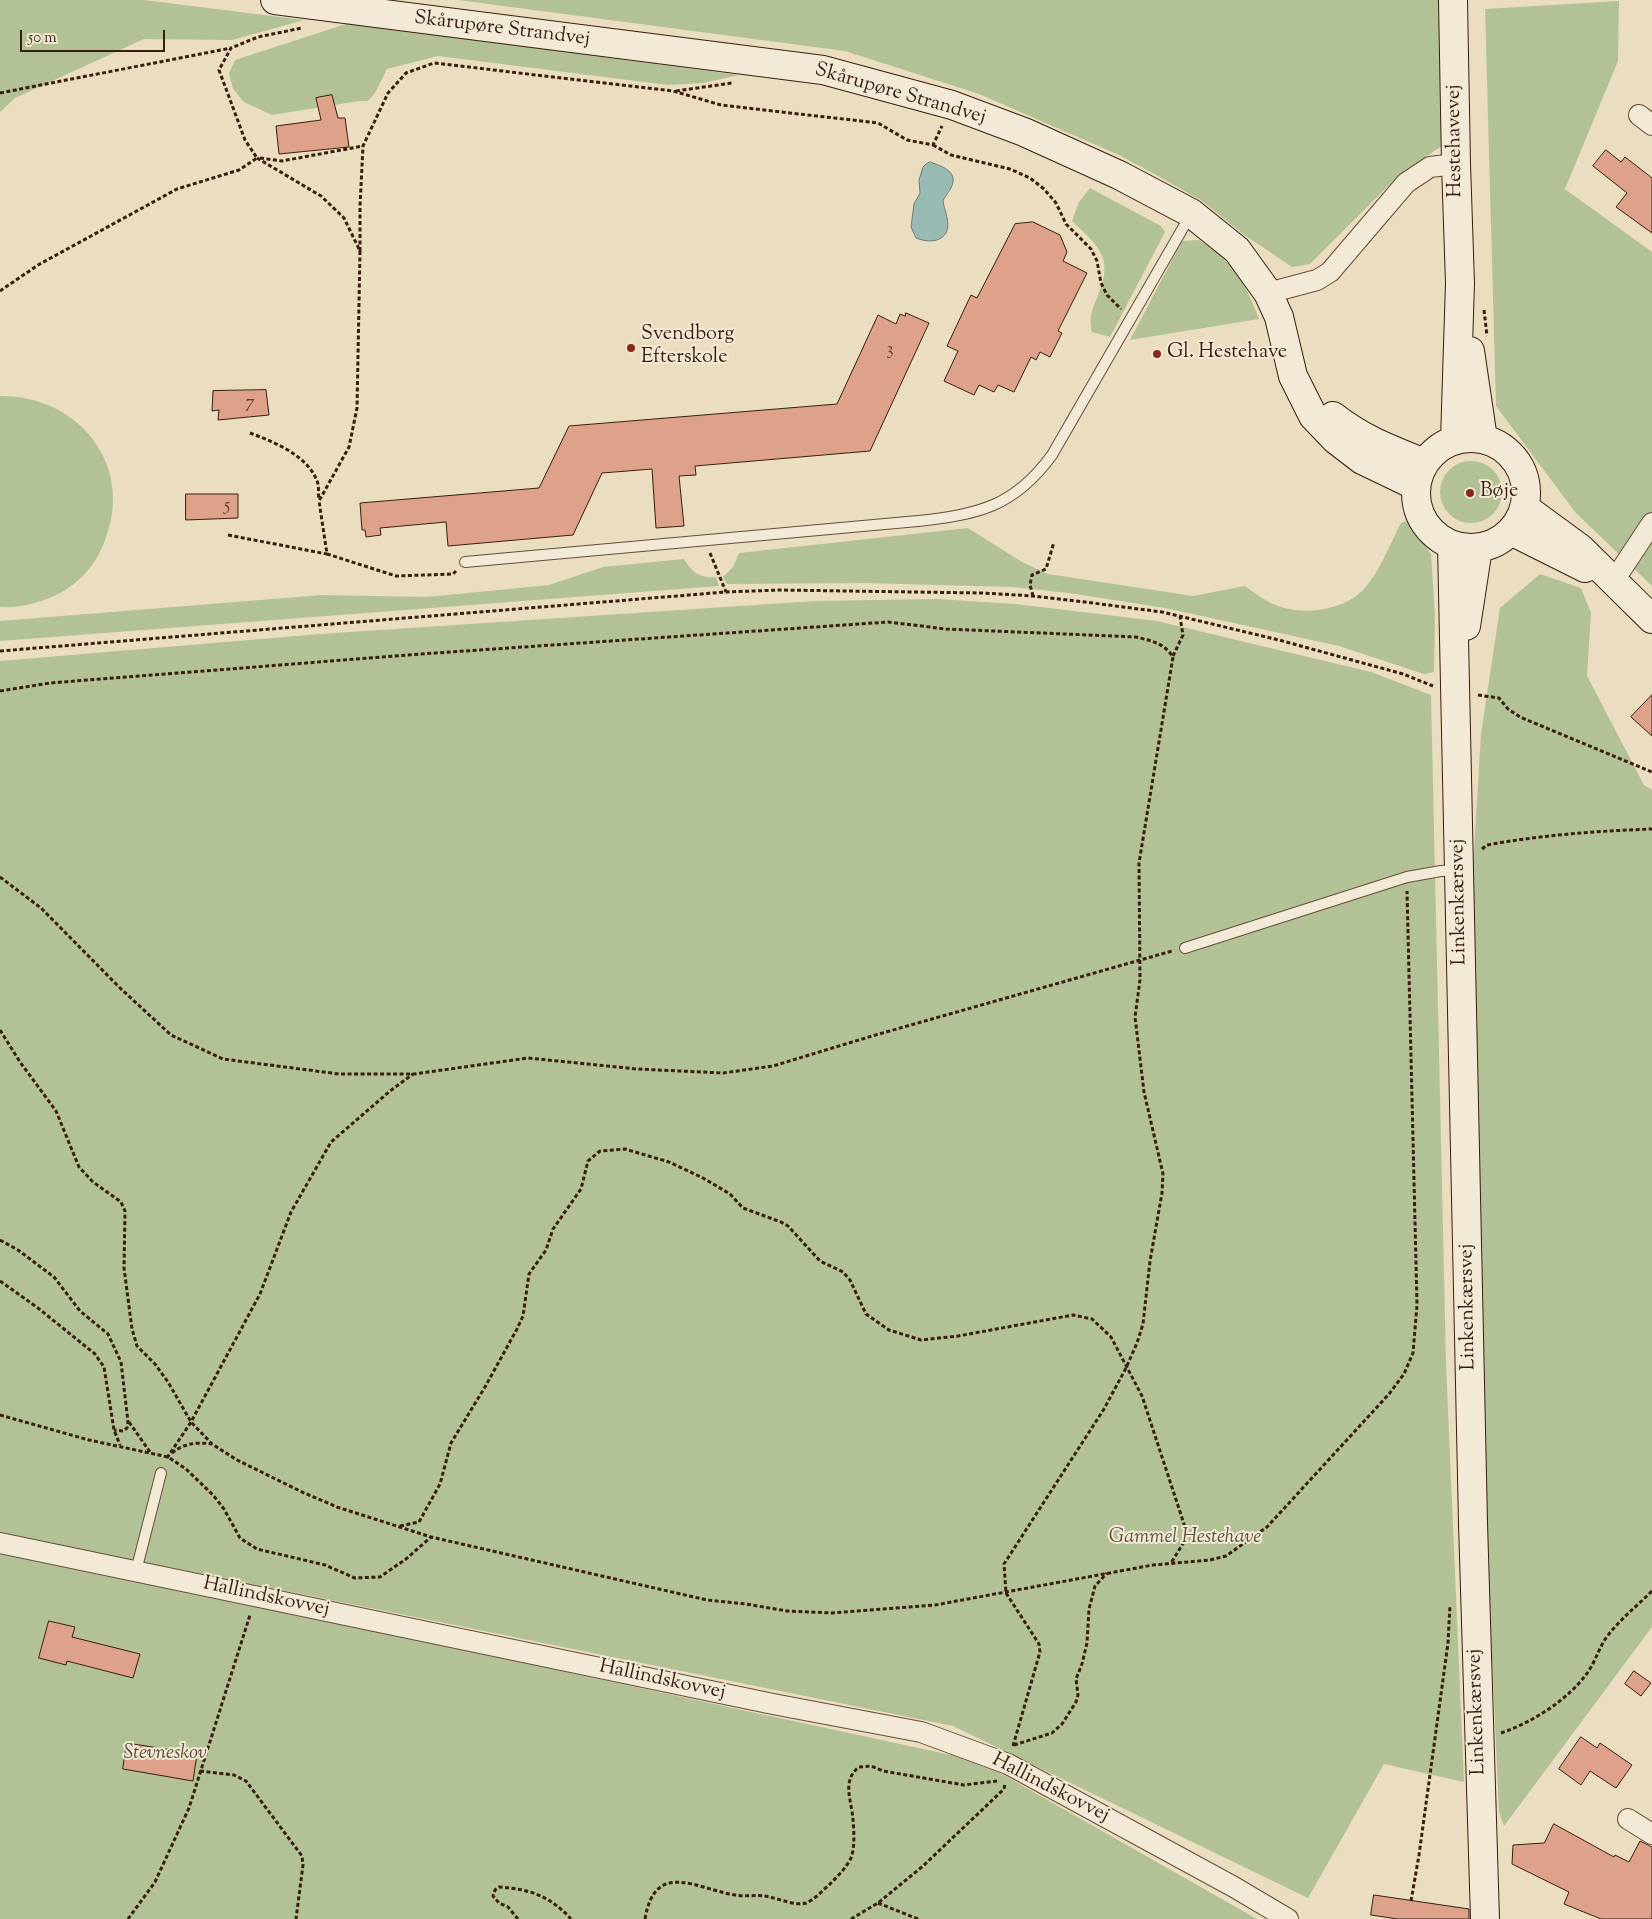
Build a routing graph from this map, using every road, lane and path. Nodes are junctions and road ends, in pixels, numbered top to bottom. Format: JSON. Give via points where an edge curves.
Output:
{"nodes":[{"id":1,"x":275,"y":0,"type":"edge"},
{"id":2,"x":1453,"y":0,"type":"edge"},
{"id":3,"x":327,"y":8,"type":"junction"},
{"id":4,"x":231,"y":48,"type":"junction"},
{"id":5,"x":737,"y":83,"type":"dead end"},
{"id":6,"x":673,"y":91,"type":"junction"},
{"id":7,"x":0,"y":93,"type":"edge"},
{"id":8,"x":952,"y":105,"type":"junction"},
{"id":9,"x":933,"y":145,"type":"junction"},
{"id":10,"x":363,"y":146,"type":"junction"},
{"id":11,"x":257,"y":158,"type":"junction"},
{"id":12,"x":1456,"y":164,"type":"junction"},
{"id":13,"x":1191,"y":213,"type":"junction"},
{"id":14,"x":360,"y":251,"type":"junction"},
{"id":15,"x":1460,"y":283,"type":"junction"},
{"id":16,"x":0,"y":291,"type":"edge"},
{"id":17,"x":1268,"y":293,"type":"junction"},
{"id":18,"x":1131,"y":317,"type":"junction"},
{"id":19,"x":250,"y":433,"type":"dead end"},
{"id":20,"x":1483,"y":439,"type":"junction"},
{"id":21,"x":1455,"y":440,"type":"junction"},
{"id":22,"x":1420,"y":474,"type":"junction"},
{"id":23,"x":318,"y":501,"type":"junction"},
{"id":24,"x":1524,"y":507,"type":"junction"},
{"id":25,"x":1652,"y":523,"type":"edge"},
{"id":26,"x":1511,"y":531,"type":"junction"},
{"id":27,"x":228,"y":535,"type":"dead end"},
{"id":28,"x":705,"y":539,"type":"junction"},
{"id":29,"x":1054,"y":542,"type":"dead end"},
{"id":30,"x":1452,"y":545,"type":"junction"},
{"id":31,"x":1478,"y":548,"type":"junction"},
{"id":32,"x":327,"y":554,"type":"junction"},
{"id":33,"x":466,"y":562,"type":"joint"},
{"id":34,"x":1614,"y":582,"type":"junction"},
{"id":35,"x":726,"y":592,"type":"junction"},
{"id":36,"x":1033,"y":596,"type":"junction"},
{"id":37,"x":1180,"y":617,"type":"junction"},
{"id":38,"x":1652,"y":619,"type":"edge"},
{"id":39,"x":0,"y":650,"type":"edge"},
{"id":40,"x":1173,"y":656,"type":"junction"},
{"id":41,"x":0,"y":691,"type":"edge"},
{"id":42,"x":1455,"y":694,"type":"junction"},
{"id":43,"x":1652,"y":772,"type":"edge"},
{"id":44,"x":1652,"y":829,"type":"edge"},
{"id":45,"x":1460,"y":870,"type":"junction"},
{"id":46,"x":0,"y":877,"type":"edge"},
{"id":47,"x":1407,"y":877,"type":"junction"},
{"id":48,"x":1185,"y":948,"type":"joint"},
{"id":49,"x":1140,"y":959,"type":"junction"},
{"id":50,"x":0,"y":1030,"type":"edge"},
{"id":51,"x":414,"y":1074,"type":"junction"},
{"id":52,"x":0,"y":1240,"type":"edge"},
{"id":53,"x":0,"y":1281,"type":"edge"},
{"id":54,"x":1126,"y":1368,"type":"junction"},
{"id":55,"x":0,"y":1416,"type":"edge"},
{"id":56,"x":128,"y":1422,"type":"junction"},
{"id":57,"x":190,"y":1422,"type":"junction"},
{"id":58,"x":114,"y":1430,"type":"junction"},
{"id":59,"x":212,"y":1444,"type":"junction"},
{"id":60,"x":120,"y":1445,"type":"junction"},
{"id":61,"x":150,"y":1452,"type":"junction"},
{"id":62,"x":168,"y":1457,"type":"junction"},
{"id":63,"x":161,"y":1474,"type":"joint"},
{"id":64,"x":399,"y":1526,"type":"junction"},
{"id":65,"x":431,"y":1537,"type":"junction"},
{"id":66,"x":0,"y":1542,"type":"edge"},
{"id":67,"x":1171,"y":1563,"type":"junction"},
{"id":68,"x":136,"y":1571,"type":"junction"},
{"id":69,"x":1107,"y":1573,"type":"junction"},
{"id":70,"x":1652,"y":1592,"type":"edge"},
{"id":71,"x":1006,"y":1593,"type":"junction"},
{"id":72,"x":1450,"y":1604,"type":"dead end"},
{"id":73,"x":251,"y":1614,"type":"dead end"},
{"id":74,"x":1479,"y":1740,"type":"junction"},
{"id":75,"x":1011,"y":1754,"type":"junction"},
{"id":76,"x":200,"y":1771,"type":"junction"},
{"id":77,"x":1628,"y":1820,"type":"dead end"},
{"id":78,"x":1652,"y":1834,"type":"edge"},
{"id":79,"x":1411,"y":1900,"type":"dead end"},
{"id":80,"x":878,"y":1904,"type":"junction"},
{"id":81,"x":128,"y":1919,"type":"edge"},
{"id":82,"x":296,"y":1919,"type":"edge"},
{"id":83,"x":518,"y":1919,"type":"edge"},
{"id":84,"x":571,"y":1919,"type":"edge"},
{"id":85,"x":645,"y":1919,"type":"edge"},
{"id":86,"x":851,"y":1919,"type":"edge"},
{"id":87,"x":918,"y":1919,"type":"edge"},
{"id":88,"x":1288,"y":1919,"type":"edge"},
{"id":89,"x":1484,"y":1919,"type":"edge"}],
"edges":[{"from":1,"to":3,"type":"street","name":"Skårupøre Strandvej"},
{"from":2,"to":12,"type":"street","name":"Hestehavevej"},
{"from":3,"to":4,"type":"path","via":[[323,20],[315,25],[258,38]]},
{"from":3,"to":8,"type":"street","name":"Skårupøre Strandvej","via":[[822,70]]},
{"from":4,"to":7,"type":"path"},
{"from":4,"to":11,"type":"path","via":[[220,70],[245,140]]},
{"from":5,"to":6,"type":"path"},
{"from":6,"to":9,"type":"path","via":[[721,106],[878,123],[906,140]]},
{"from":6,"to":10,"type":"path","via":[[434,63],[406,73],[388,93]]},
{"from":8,"to":9,"type":"path"},
{"from":8,"to":13,"type":"street","name":"Skårupøre Strandvej","via":[[1024,132],[1119,175]]},
{"from":9,"to":18,"type":"path","via":[[951,155],[1010,169],[1044,189],[1056,203],[1066,224],[1091,249],[1107,295]]},
{"from":10,"to":11,"type":"path","via":[[282,161]]},
{"from":10,"to":14,"type":"path"},
{"from":11,"to":14,"type":"path","via":[[321,196],[344,218]]},
{"from":11,"to":16,"type":"path","via":[[239,170],[177,189],[38,265]]},
{"from":12,"to":15,"type":"street","name":"Hestehavevej"},
{"from":12,"to":17,"type":"street","via":[[1430,167],[1406,184],[1330,272],[1318,280]]},
{"from":13,"to":17,"type":"street","name":"Skårupøre Strandvej","via":[[1237,250]]},
{"from":13,"to":18,"type":"lane"},
{"from":14,"to":23,"type":"path","via":[[357,408],[349,447]]},
{"from":15,"to":20,"type":"street","name":"Hestehavevej"},
{"from":15,"to":21,"type":"street","name":"Hestehavevej"},
{"from":17,"to":22,"type":"street","name":"Skårupøre Strandvej","via":[[1279,317],[1293,376],[1330,414],[1352,431]]},
{"from":18,"to":28,"type":"lane","via":[[1052,456],[1037,476],[992,507],[918,521]]},
{"from":19,"to":23,"type":"path","via":[[274,442],[298,457],[318,484]]},
{"from":20,"to":21,"type":"street"},
{"from":20,"to":24,"type":"street","via":[[1501,447],[1514,458],[1526,490]]},
{"from":21,"to":22,"type":"street","via":[[1438,449]]},
{"from":22,"to":30,"type":"street","via":[[1417,505],[1423,522],[1440,539]]},
{"from":23,"to":32,"type":"path"},
{"from":24,"to":26,"type":"street"},
{"from":24,"to":34,"type":"street","via":[[1580,548]]},
{"from":25,"to":34,"type":"street"},
{"from":26,"to":31,"type":"street","via":[[1501,539]]},
{"from":26,"to":34,"type":"street"},
{"from":27,"to":32,"type":"path"},
{"from":28,"to":33,"type":"lane"},
{"from":28,"to":35,"type":"path"},
{"from":29,"to":36,"type":"path","via":[[1046,569],[1032,575]]},
{"from":30,"to":31,"type":"street"},
{"from":30,"to":42,"type":"street","name":"Linkenkærsvej"},
{"from":31,"to":42,"type":"street","name":"Linkenkærsvej"},
{"from":32,"to":33,"type":"path","via":[[396,576],[453,574]]},
{"from":34,"to":38,"type":"street"},
{"from":35,"to":36,"type":"path","via":[[779,590]]},
{"from":35,"to":39,"type":"path"},
{"from":36,"to":37,"type":"path"},
{"from":37,"to":40,"type":"path","via":[[1183,635]]},
{"from":37,"to":42,"type":"path","via":[[1403,674]]},
{"from":40,"to":41,"type":"path","via":[[1162,644],[1136,637],[946,629],[888,622],[382,657],[50,683]]},
{"from":40,"to":49,"type":"path","via":[[1139,863]]},
{"from":42,"to":43,"type":"path","via":[[1499,698],[1520,717]]},
{"from":42,"to":45,"type":"street","name":"Linkenkærsvej"},
{"from":44,"to":45,"type":"path","via":[[1601,830],[1487,844]]},
{"from":45,"to":47,"type":"lane"},
{"from":45,"to":74,"type":"street","name":"Linkenkærsvej"},
{"from":46,"to":51,"type":"path","via":[[41,908],[171,1035],[222,1059],[339,1074]]},
{"from":47,"to":48,"type":"lane"},
{"from":47,"to":67,"type":"path","via":[[1417,1305],[1413,1353],[1404,1374],[1389,1394],[1267,1526],[1226,1556]]},
{"from":48,"to":49,"type":"path"},
{"from":49,"to":51,"type":"path","via":[[773,1066],[723,1073],[637,1070],[528,1058]]},
{"from":49,"to":54,"type":"path","via":[[1135,1017],[1144,1092],[1163,1174],[1143,1324]]},
{"from":50,"to":57,"type":"path","via":[[56,1111],[79,1167],[93,1182],[121,1202],[125,1211],[124,1268],[137,1346],[164,1376]]},
{"from":51,"to":57,"type":"path","via":[[390,1090],[331,1142],[291,1212],[260,1294]]},
{"from":52,"to":56,"type":"path","via":[[54,1277],[80,1311],[108,1334],[121,1362]]},
{"from":53,"to":58,"type":"path","via":[[96,1354],[104,1367]]},
{"from":54,"to":64,"type":"path","via":[[1111,1337],[1092,1319],[1084,1316],[1073,1315],[921,1340],[889,1330],[866,1314],[843,1272],[820,1261],[788,1226],[743,1208],[730,1194],[669,1162],[625,1149],[600,1151],[588,1161],[580,1189],[553,1229],[546,1250],[529,1274],[517,1329],[451,1443],[440,1484],[419,1522]]},
{"from":54,"to":67,"type":"path","via":[[1142,1396],[1185,1527],[1184,1542]]},
{"from":54,"to":71,"type":"path","via":[[1080,1448],[1004,1564]]},
{"from":55,"to":60,"type":"path"},
{"from":56,"to":58,"type":"path","via":[[122,1431]]},
{"from":56,"to":61,"type":"path"},
{"from":57,"to":59,"type":"path"},
{"from":57,"to":62,"type":"path"},
{"from":58,"to":60,"type":"path"},
{"from":59,"to":62,"type":"path","via":[[180,1446]]},
{"from":59,"to":64,"type":"path","via":[[302,1492],[337,1507]]},
{"from":60,"to":61,"type":"path"},
{"from":61,"to":62,"type":"path"},
{"from":62,"to":63,"type":"path"},
{"from":62,"to":65,"type":"path","via":[[214,1495],[240,1538],[257,1549],[325,1565],[355,1578],[380,1576]]},
{"from":63,"to":68,"type":"lane"},
{"from":64,"to":65,"type":"path"},
{"from":65,"to":71,"type":"path","via":[[707,1600],[786,1611],[832,1613],[935,1604]]},
{"from":66,"to":68,"type":"street","name":"Hallindskovvej"},
{"from":67,"to":69,"type":"path"},
{"from":68,"to":75,"type":"street","name":"Hallindskovvej","via":[[772,1704],[921,1732]]},
{"from":69,"to":71,"type":"path"},
{"from":69,"to":75,"type":"path","via":[[1095,1586],[1089,1609],[1087,1644],[1076,1680],[1076,1702],[1052,1733]]},
{"from":70,"to":74,"type":"path","via":[[1616,1625],[1604,1640],[1588,1672],[1564,1698],[1513,1728]]},
{"from":71,"to":75,"type":"path","via":[[1039,1644],[1040,1652]]},
{"from":72,"to":79,"type":"path","via":[[1448,1643]]},
{"from":73,"to":76,"type":"path"},
{"from":74,"to":89,"type":"street","name":"Linkenkærsvej"},
{"from":75,"to":80,"type":"path","via":[[1004,1789]]},
{"from":75,"to":85,"type":"path","via":[[995,1782],[972,1785],[908,1776],[870,1766],[860,1767],[851,1777],[848,1787],[853,1820],[851,1857],[844,1870],[808,1902],[800,1904],[766,1896],[737,1896],[693,1883],[677,1882],[665,1884],[657,1890],[650,1899]]},
{"from":75,"to":88,"type":"street","name":"Hallindskovvej"},
{"from":76,"to":81,"type":"path","via":[[189,1808],[155,1882]]},
{"from":76,"to":82,"type":"path","via":[[234,1775],[246,1781],[302,1856]]},
{"from":77,"to":78,"type":"street"},
{"from":80,"to":86,"type":"path"},
{"from":80,"to":87,"type":"path"},
{"from":83,"to":84,"type":"path","via":[[494,1896],[499,1887],[529,1891],[558,1905]]}]}
